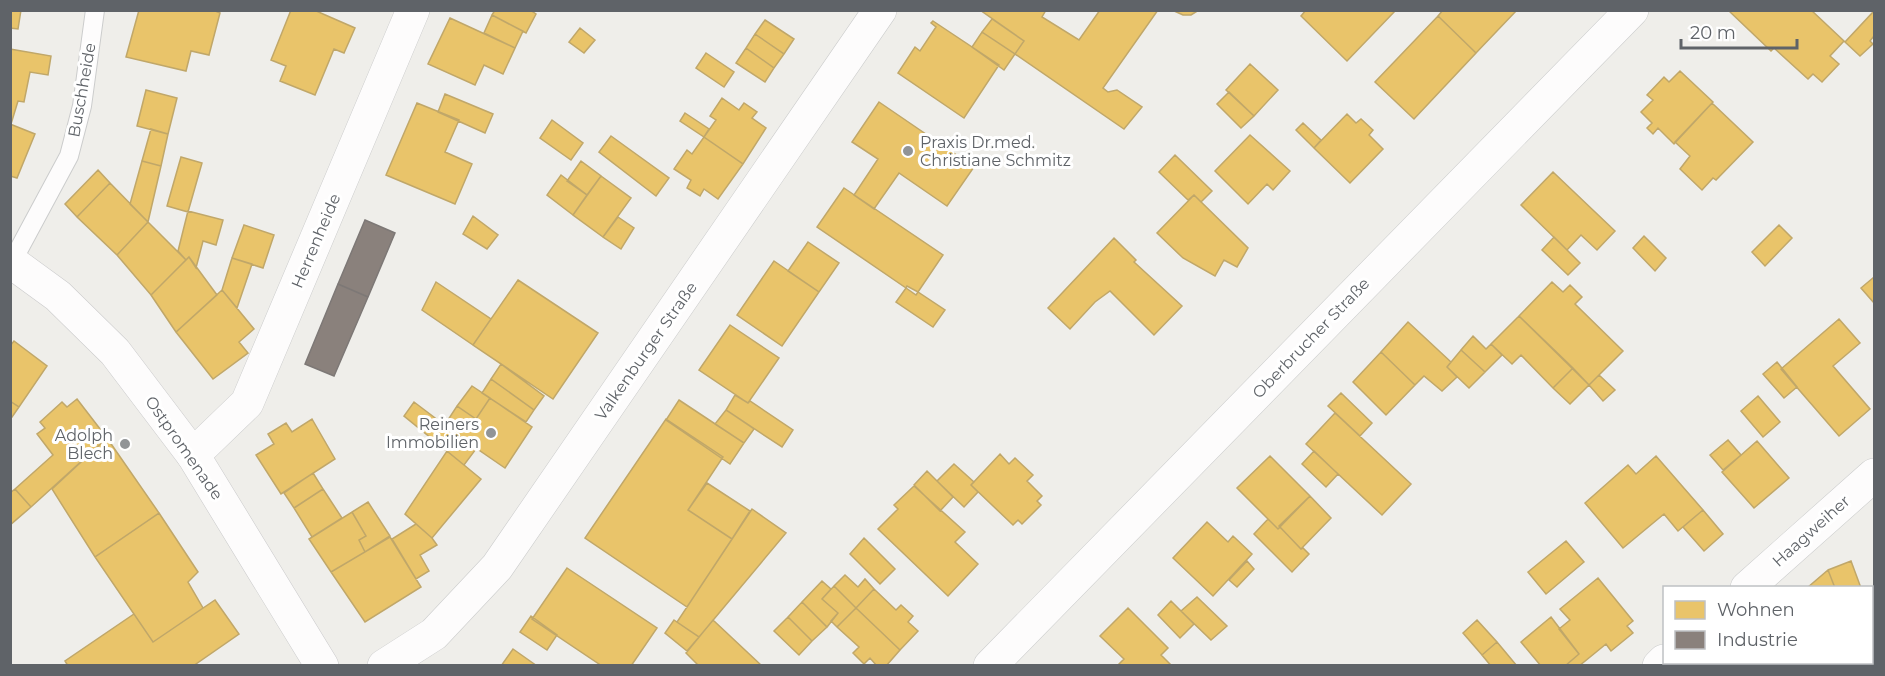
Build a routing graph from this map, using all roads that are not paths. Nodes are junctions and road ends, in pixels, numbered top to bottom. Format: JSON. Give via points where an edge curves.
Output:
{"nodes":[{"id":1,"x":94,"y":10,"type":"edge"},
{"id":2,"x":413,"y":10,"type":"edge"},
{"id":3,"x":880,"y":10,"type":"edge"},
{"id":4,"x":1632,"y":10,"type":"edge"},
{"id":5,"x":11,"y":262,"type":"edge"},
{"id":6,"x":193,"y":455,"type":"junction"},
{"id":7,"x":1875,"y":475,"type":"edge"},
{"id":8,"x":1749,"y":586,"type":"edge"},
{"id":9,"x":322,"y":666,"type":"edge"},
{"id":10,"x":384,"y":666,"type":"edge"},
{"id":11,"x":990,"y":666,"type":"edge"}],
"edges":[{"from":1,"to":5,"type":"lane","name":"Buschheide","via":[[82,106],[69,156]]},
{"from":2,"to":6,"type":"street","name":"Herrenheide","via":[[248,403]]},
{"from":3,"to":10,"type":"street","name":"Valkenburger Straße","via":[[497,567],[434,634]]},
{"from":4,"to":11,"type":"street","name":"Oberbrucher Straße"},
{"from":5,"to":6,"type":"street","name":"Ostpromenade","via":[[58,296],[115,352]]},
{"from":6,"to":9,"type":"street","name":"Ostpromenade"},
{"from":7,"to":8,"type":"street","name":"Haagweiher"}]}
